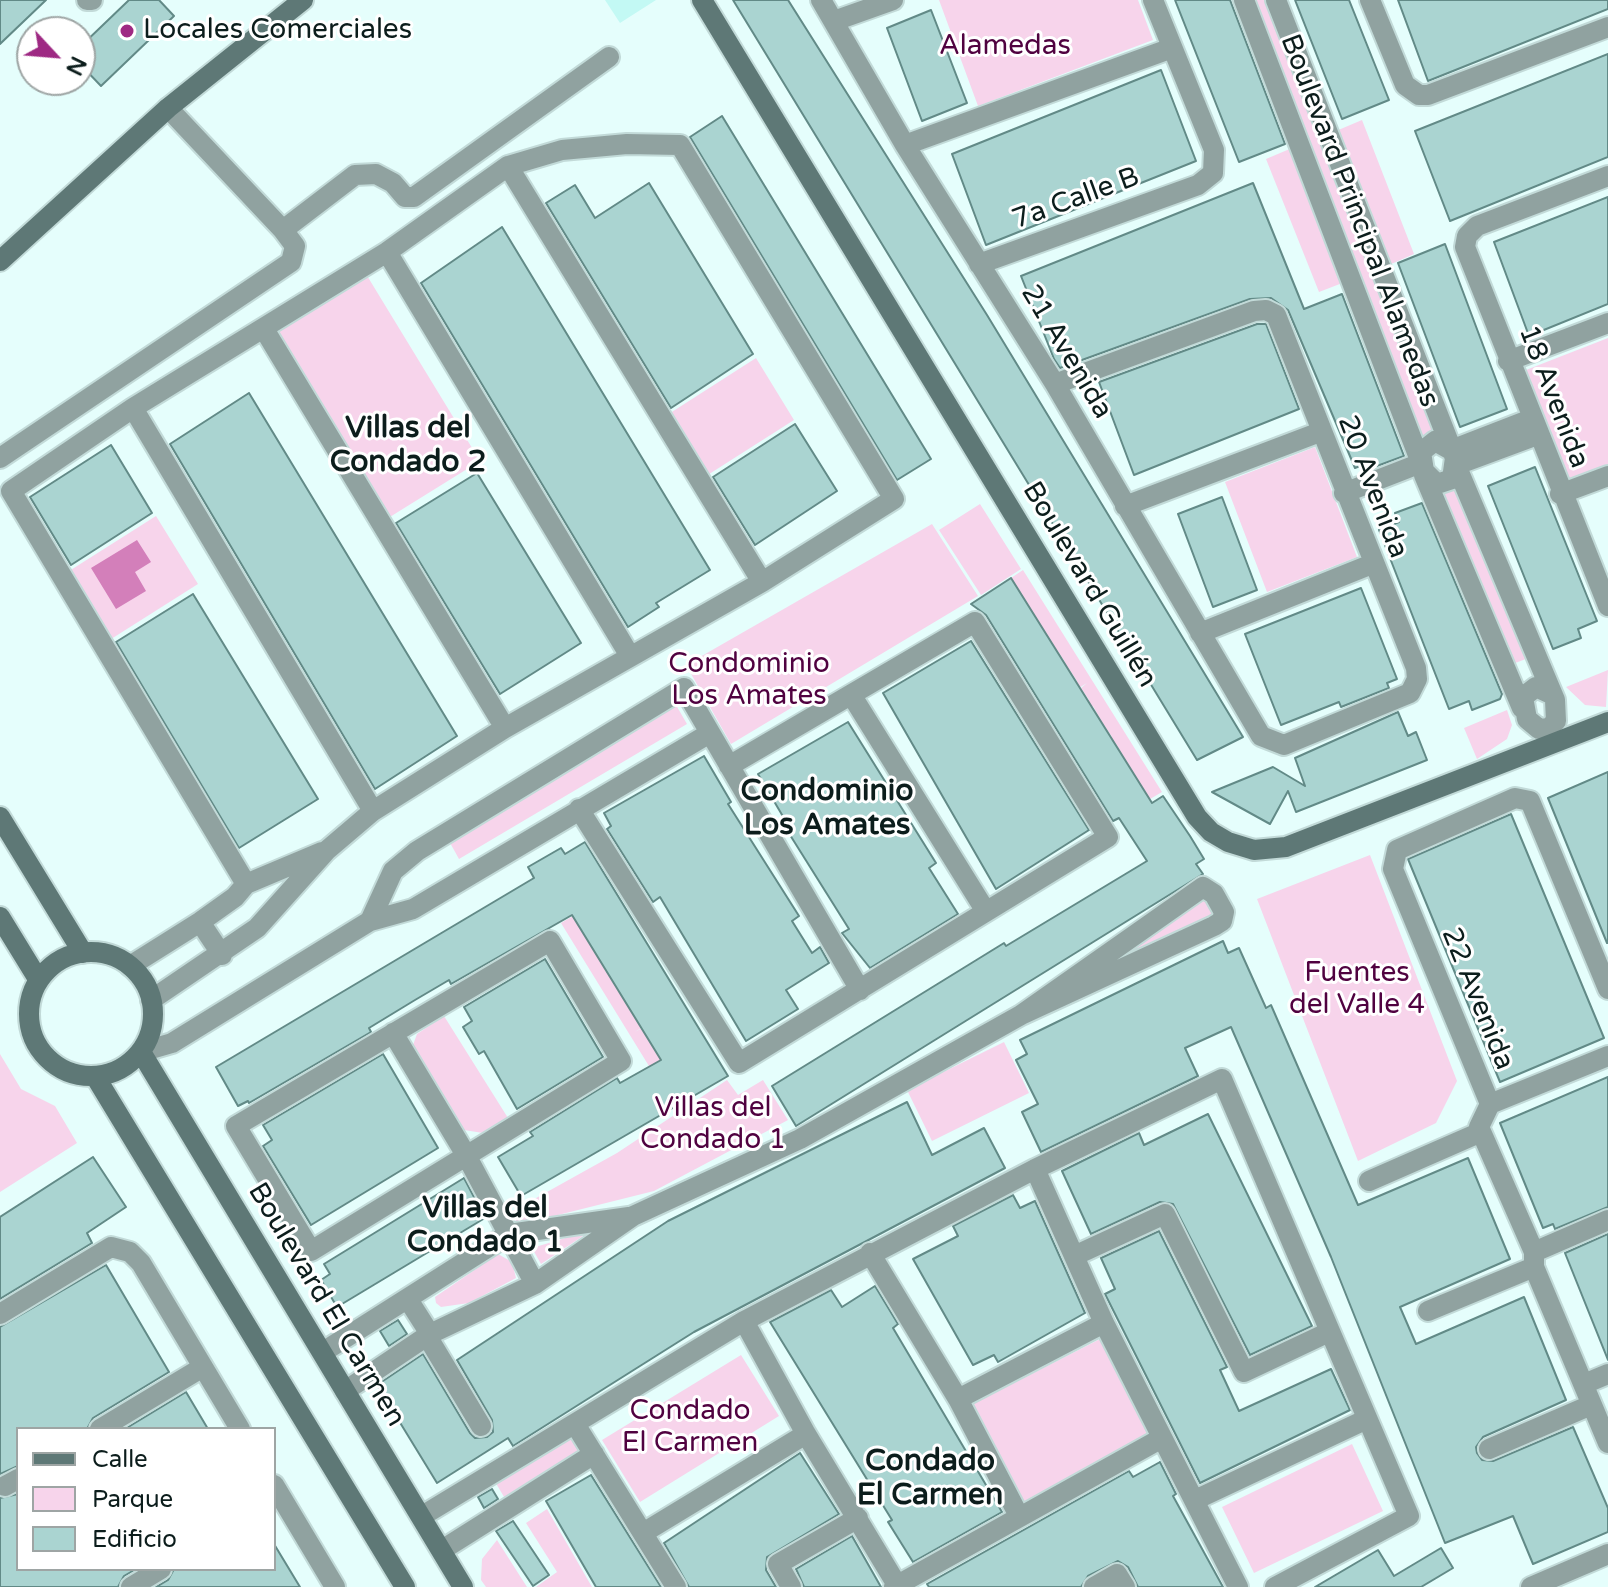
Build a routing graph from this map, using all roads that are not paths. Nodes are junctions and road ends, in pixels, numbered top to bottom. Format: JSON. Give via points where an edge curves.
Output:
{"nodes":[{"id":1,"x":303,"y":0,"type":"edge"},
{"id":2,"x":702,"y":0,"type":"edge"},
{"id":3,"x":821,"y":0,"type":"edge"},
{"id":4,"x":893,"y":0,"type":"edge"},
{"id":5,"x":1153,"y":0,"type":"edge"},
{"id":6,"x":1244,"y":0,"type":"edge"},
{"id":7,"x":1276,"y":0,"type":"edge"},
{"id":8,"x":1370,"y":0,"type":"edge"},
{"id":9,"x":834,"y":21,"type":"junction"},
{"id":10,"x":1608,"y":27,"type":"edge"},
{"id":11,"x":1172,"y":48,"type":"junction"},
{"id":12,"x":609,"y":57,"type":"dead end"},
{"id":13,"x":168,"y":108,"type":"junction"},
{"id":14,"x":905,"y":145,"type":"junction"},
{"id":15,"x":508,"y":166,"type":"junction"},
{"id":16,"x":1608,"y":176,"type":"edge"},
{"id":17,"x":283,"y":230,"type":"junction"},
{"id":18,"x":387,"y":252,"type":"junction"},
{"id":19,"x":0,"y":261,"type":"edge"},
{"id":20,"x":979,"y":264,"type":"junction"},
{"id":21,"x":1608,"y":323,"type":"edge"},
{"id":22,"x":264,"y":329,"type":"junction"},
{"id":23,"x":1508,"y":361,"type":"junction"},
{"id":24,"x":1055,"y":384,"type":"junction"},
{"id":25,"x":133,"y":408,"type":"junction"},
{"id":26,"x":1534,"y":427,"type":"junction"},
{"id":27,"x":1320,"y":432,"type":"junction"},
{"id":28,"x":0,"y":458,"type":"edge"},
{"id":29,"x":1454,"y":458,"type":"junction"},
{"id":30,"x":1423,"y":468,"type":"junction"},
{"id":31,"x":1608,"y":476,"type":"edge"},
{"id":32,"x":1560,"y":494,"type":"junction"},
{"id":33,"x":1347,"y":499,"type":"junction"},
{"id":34,"x":1125,"y":506,"type":"junction"},
{"id":35,"x":1372,"y":564,"type":"junction"},
{"id":36,"x":762,"y":582,"type":"junction"},
{"id":37,"x":1607,"y":605,"type":"edge"},
{"id":38,"x":1200,"y":633,"type":"junction"},
{"id":39,"x":630,"y":656,"type":"junction"},
{"id":40,"x":852,"y":696,"type":"junction"},
{"id":41,"x":1554,"y":699,"type":"junction"},
{"id":42,"x":1524,"y":712,"type":"junction"},
{"id":43,"x":1600,"y":725,"type":"edge"},
{"id":44,"x":505,"y":728,"type":"junction"},
{"id":45,"x":710,"y":733,"type":"junction"},
{"id":46,"x":1261,"y":736,"type":"joint"},
{"id":47,"x":1520,"y":755,"type":"junction"},
{"id":48,"x":729,"y":766,"type":"junction"},
{"id":49,"x":579,"y":809,"type":"junction"},
{"id":50,"x":373,"y":811,"type":"junction"},
{"id":51,"x":0,"y":817,"type":"edge"},
{"id":52,"x":326,"y":851,"type":"junction"},
{"id":53,"x":246,"y":884,"type":"junction"},
{"id":54,"x":985,"y":910,"type":"junction"},
{"id":55,"x":0,"y":917,"type":"edge"},
{"id":56,"x":370,"y":921,"type":"junction"},
{"id":57,"x":200,"y":922,"type":"junction"},
{"id":58,"x":83,"y":953,"type":"junction"},
{"id":59,"x":222,"y":955,"type":"junction"},
{"id":60,"x":130,"y":966,"type":"junction"},
{"id":61,"x":38,"y":979,"type":"junction"},
{"id":62,"x":1608,"y":989,"type":"edge"},
{"id":63,"x":860,"y":990,"type":"junction"},
{"id":64,"x":151,"y":1000,"type":"junction"},
{"id":65,"x":1021,"y":1015,"type":"junction"},
{"id":66,"x":393,"y":1033,"type":"junction"},
{"id":67,"x":141,"y":1052,"type":"junction"},
{"id":68,"x":1608,"y":1056,"type":"edge"},
{"id":69,"x":95,"y":1076,"type":"junction"},
{"id":70,"x":1490,"y":1104,"type":"junction"},
{"id":71,"x":1481,"y":1132,"type":"junction"},
{"id":72,"x":466,"y":1155,"type":"junction"},
{"id":73,"x":1035,"y":1169,"type":"junction"},
{"id":74,"x":1369,"y":1181,"type":"dead end"},
{"id":75,"x":633,"y":1216,"type":"junction"},
{"id":76,"x":1608,"y":1220,"type":"edge"},
{"id":77,"x":509,"y":1234,"type":"junction"},
{"id":78,"x":870,"y":1253,"type":"junction"},
{"id":79,"x":1074,"y":1256,"type":"junction"},
{"id":80,"x":1534,"y":1259,"type":"junction"},
{"id":81,"x":535,"y":1284,"type":"junction"},
{"id":82,"x":409,"y":1301,"type":"junction"},
{"id":83,"x":1428,"y":1311,"type":"dead end"},
{"id":84,"x":0,"y":1314,"type":"edge"},
{"id":85,"x":744,"y":1321,"type":"junction"},
{"id":86,"x":1104,"y":1323,"type":"junction"},
{"id":87,"x":1329,"y":1332,"type":"junction"},
{"id":88,"x":429,"y":1335,"type":"junction"},
{"id":89,"x":323,"y":1352,"type":"junction"},
{"id":90,"x":203,"y":1367,"type":"junction"},
{"id":91,"x":1608,"y":1374,"type":"edge"},
{"id":92,"x":1584,"y":1384,"type":"junction"},
{"id":93,"x":345,"y":1391,"type":"junction"},
{"id":94,"x":958,"y":1399,"type":"junction"},
{"id":95,"x":1591,"y":1405,"type":"junction"},
{"id":96,"x":1367,"y":1419,"type":"junction"},
{"id":97,"x":575,"y":1424,"type":"junction"},
{"id":98,"x":481,"y":1426,"type":"dead end"},
{"id":99,"x":103,"y":1427,"type":"edge"},
{"id":100,"x":239,"y":1427,"type":"edge"},
{"id":101,"x":806,"y":1434,"type":"junction"},
{"id":102,"x":1162,"y":1438,"type":"junction"},
{"id":103,"x":1608,"y":1443,"type":"edge"},
{"id":104,"x":1489,"y":1449,"type":"dead end"},
{"id":105,"x":594,"y":1454,"type":"junction"},
{"id":106,"x":276,"y":1494,"type":"edge"},
{"id":107,"x":1195,"y":1500,"type":"junction"},
{"id":108,"x":422,"y":1516,"type":"junction"},
{"id":109,"x":1019,"y":1516,"type":"junction"},
{"id":110,"x":858,"y":1518,"type":"junction"},
{"id":111,"x":643,"y":1533,"type":"junction"},
{"id":112,"x":442,"y":1550,"type":"junction"},
{"id":113,"x":1608,"y":1554,"type":"edge"},
{"id":114,"x":158,"y":1571,"type":"edge"},
{"id":115,"x":896,"y":1586,"type":"edge"},
{"id":116,"x":131,"y":1587,"type":"edge"},
{"id":117,"x":335,"y":1587,"type":"edge"},
{"id":118,"x":405,"y":1587,"type":"edge"},
{"id":119,"x":463,"y":1587,"type":"edge"},
{"id":120,"x":676,"y":1587,"type":"edge"},
{"id":121,"x":791,"y":1587,"type":"edge"},
{"id":122,"x":1094,"y":1587,"type":"edge"},
{"id":123,"x":1125,"y":1587,"type":"edge"},
{"id":124,"x":1238,"y":1587,"type":"edge"},
{"id":125,"x":1275,"y":1587,"type":"edge"},
{"id":126,"x":1531,"y":1587,"type":"edge"}],
"edges":[{"from":1,"to":13,"type":"main road"},
{"from":2,"to":47,"type":"main road","name":"Boulevard Guillén","via":[[1203,825],[1243,848],[1275,850]]},
{"from":3,"to":9,"type":"street","name":"21 Avenida"},
{"from":4,"to":9,"type":"street"},
{"from":5,"to":11,"type":"street"},
{"from":6,"to":30,"type":"street","name":"Boulevard Principal Alamedas"},
{"from":7,"to":29,"type":"street","name":"Boulevard Principal Alamedas"},
{"from":8,"to":10,"type":"street","via":[[1405,85],[1428,95]]},
{"from":9,"to":14,"type":"street","name":"21 Avenida"},
{"from":11,"to":14,"type":"street"},
{"from":11,"to":20,"type":"street","name":"7a Calle B","via":[[1215,156],[1213,173],[1193,187]]},
{"from":12,"to":17,"type":"street","via":[[414,197],[405,197],[376,174],[355,175]]},
{"from":13,"to":17,"type":"street"},
{"from":13,"to":19,"type":"main road"},
{"from":14,"to":20,"type":"street","name":"21 Avenida"},
{"from":15,"to":18,"type":"street"},
{"from":15,"to":36,"type":"street"},
{"from":15,"to":36,"type":"street","via":[[562,150],[680,145],[894,499]]},
{"from":16,"to":23,"type":"street","name":"18 Avenida","via":[[1477,226],[1465,240],[1466,256]]},
{"from":17,"to":28,"type":"street","via":[[295,246],[291,262]]},
{"from":18,"to":22,"type":"street"},
{"from":18,"to":39,"type":"street"},
{"from":20,"to":24,"type":"street","name":"21 Avenida"},
{"from":21,"to":23,"type":"street"},
{"from":22,"to":25,"type":"street"},
{"from":22,"to":44,"type":"street"},
{"from":23,"to":26,"type":"street","name":"18 Avenida"},
{"from":24,"to":27,"type":"street","name":"20 Avenida","via":[[1254,311],[1273,312],[1282,324]]},
{"from":24,"to":34,"type":"street","name":"21 Avenida"},
{"from":25,"to":50,"type":"street"},
{"from":25,"to":53,"type":"street","via":[[11,491]]},
{"from":26,"to":29,"type":"street"},
{"from":26,"to":32,"type":"street","name":"18 Avenida"},
{"from":27,"to":33,"type":"street","name":"20 Avenida"},
{"from":27,"to":34,"type":"street"},
{"from":29,"to":30,"type":"street","via":[[1454,476],[1445,484],[1433,482]]},
{"from":29,"to":30,"type":"street","name":"Boulevard Principal Alamedas","via":[[1442,443],[1430,442],[1421,452]]},
{"from":29,"to":41,"type":"street","name":"Boulevard Principal Alamedas"},
{"from":30,"to":33,"type":"street"},
{"from":30,"to":42,"type":"street","name":"Boulevard Principal Alamedas"},
{"from":31,"to":32,"type":"street"},
{"from":32,"to":37,"type":"street","name":"18 Avenida"},
{"from":33,"to":35,"type":"street","name":"20 Avenida"},
{"from":34,"to":38,"type":"street","name":"21 Avenida"},
{"from":35,"to":38,"type":"street"},
{"from":35,"to":46,"type":"street","name":"20 Avenida","via":[[1416,668],[1417,679],[1407,696],[1284,745]]},
{"from":36,"to":39,"type":"street"},
{"from":38,"to":46,"type":"street","name":"21 Avenida"},
{"from":39,"to":44,"type":"street"},
{"from":40,"to":48,"type":"street"},
{"from":40,"to":54,"type":"street"},
{"from":40,"to":54,"type":"street","via":[[975,622],[1108,837]]},
{"from":41,"to":42,"type":"street","via":[[1543,688],[1531,687],[1523,697]]},
{"from":41,"to":42,"type":"street","via":[[1557,718],[1549,728],[1535,727]]},
{"from":41,"to":43,"type":"street","via":[[1574,720]]},
{"from":42,"to":47,"type":"street","via":[[1531,738]]},
{"from":43,"to":47,"type":"main road","name":"Boulevard Guillén"},
{"from":44,"to":50,"type":"street"},
{"from":45,"to":48,"type":"street"},
{"from":45,"to":49,"type":"street"},
{"from":45,"to":56,"type":"street","via":[[684,688],[417,851],[393,871]]},
{"from":48,"to":63,"type":"street"},
{"from":49,"to":56,"type":"street","via":[[413,909]]},
{"from":49,"to":63,"type":"street","via":[[739,1063]]},
{"from":50,"to":52,"type":"street"},
{"from":51,"to":58,"type":"main road"},
{"from":52,"to":53,"type":"street"},
{"from":52,"to":59,"type":"street","via":[[257,928]]},
{"from":53,"to":57,"type":"street"},
{"from":54,"to":63,"type":"street"},
{"from":55,"to":61,"type":"main road"},
{"from":56,"to":67,"type":"street","via":[[172,1043]]},
{"from":57,"to":59,"type":"street"},
{"from":57,"to":60,"type":"street"},
{"from":58,"to":60,"type":"main road","via":[[108,954]]},
{"from":58,"to":61,"type":"main road","via":[[52,965]]},
{"from":59,"to":64,"type":"street"},
{"from":60,"to":64,"type":"main road"},
{"from":61,"to":69,"type":"main road","via":[[28,1019],[33,1040],[63,1071]]},
{"from":62,"to":70,"type":"street","name":"22 Avenida","via":[[1536,809],[1524,797],[1406,843],[1393,859],[1393,869]]},
{"from":64,"to":67,"type":"main road","via":[[151,1032]]},
{"from":65,"to":65,"type":"street","via":[[1222,921],[1224,912],[1214,894],[1203,887]]},
{"from":65,"to":75,"type":"street","via":[[800,1139]]},
{"from":66,"to":72,"type":"street"},
{"from":66,"to":72,"type":"street","via":[[550,941],[621,1061]]},
{"from":66,"to":72,"type":"street","via":[[236,1126],[311,1251]]},
{"from":67,"to":69,"type":"main road","via":[[126,1067]]},
{"from":67,"to":89,"type":"main road","name":"Boulevard El Carmen"},
{"from":68,"to":70,"type":"street"},
{"from":69,"to":118,"type":"main road"},
{"from":70,"to":71,"type":"street","name":"22 Avenida"},
{"from":71,"to":74,"type":"street"},
{"from":71,"to":80,"type":"street"},
{"from":72,"to":77,"type":"street"},
{"from":73,"to":78,"type":"street"},
{"from":73,"to":79,"type":"street"},
{"from":73,"to":87,"type":"street","via":[[1222,1079]]},
{"from":75,"to":77,"type":"street"},
{"from":75,"to":81,"type":"street"},
{"from":76,"to":80,"type":"street"},
{"from":77,"to":81,"type":"street"},
{"from":77,"to":82,"type":"street"},
{"from":78,"to":85,"type":"street"},
{"from":78,"to":94,"type":"street"},
{"from":79,"to":86,"type":"street"},
{"from":79,"to":87,"type":"street","via":[[1165,1214],[1244,1372]]},
{"from":80,"to":83,"type":"street"},
{"from":80,"to":92,"type":"street"},
{"from":81,"to":88,"type":"street"},
{"from":82,"to":88,"type":"street"},
{"from":82,"to":89,"type":"street"},
{"from":84,"to":90,"type":"street","via":[[111,1247],[130,1252],[141,1263]]},
{"from":85,"to":97,"type":"street"},
{"from":85,"to":101,"type":"street"},
{"from":86,"to":94,"type":"street"},
{"from":86,"to":102,"type":"street"},
{"from":87,"to":96,"type":"street"},
{"from":88,"to":93,"type":"street"},
{"from":88,"to":98,"type":"street"},
{"from":89,"to":93,"type":"main road","name":"Boulevard El Carmen"},
{"from":90,"to":99,"type":"street"},
{"from":90,"to":100,"type":"street"},
{"from":91,"to":92,"type":"street"},
{"from":92,"to":95,"type":"street"},
{"from":93,"to":108,"type":"main road","name":"Boulevard El Carmen"},
{"from":94,"to":109,"type":"street"},
{"from":95,"to":103,"type":"street"},
{"from":95,"to":104,"type":"street"},
{"from":96,"to":107,"type":"street"},
{"from":96,"to":125,"type":"street","via":[[1409,1516]]},
{"from":97,"to":105,"type":"street"},
{"from":97,"to":108,"type":"street"},
{"from":101,"to":110,"type":"street"},
{"from":101,"to":111,"type":"street"},
{"from":102,"to":107,"type":"street"},
{"from":102,"to":109,"type":"street"},
{"from":105,"to":111,"type":"street"},
{"from":105,"to":112,"type":"street"},
{"from":106,"to":117,"type":"street"},
{"from":107,"to":124,"type":"street"},
{"from":108,"to":112,"type":"main road","name":"Boulevard El Carmen"},
{"from":109,"to":115,"type":"street"},
{"from":110,"to":115,"type":"street"},
{"from":110,"to":121,"type":"street","via":[[778,1564]]},
{"from":111,"to":120,"type":"street"},
{"from":112,"to":119,"type":"main road","name":"Boulevard El Carmen"},
{"from":113,"to":126,"type":"street"},
{"from":114,"to":116,"type":"street"},
{"from":122,"to":123,"type":"street","via":[[1117,1574]]}]}
